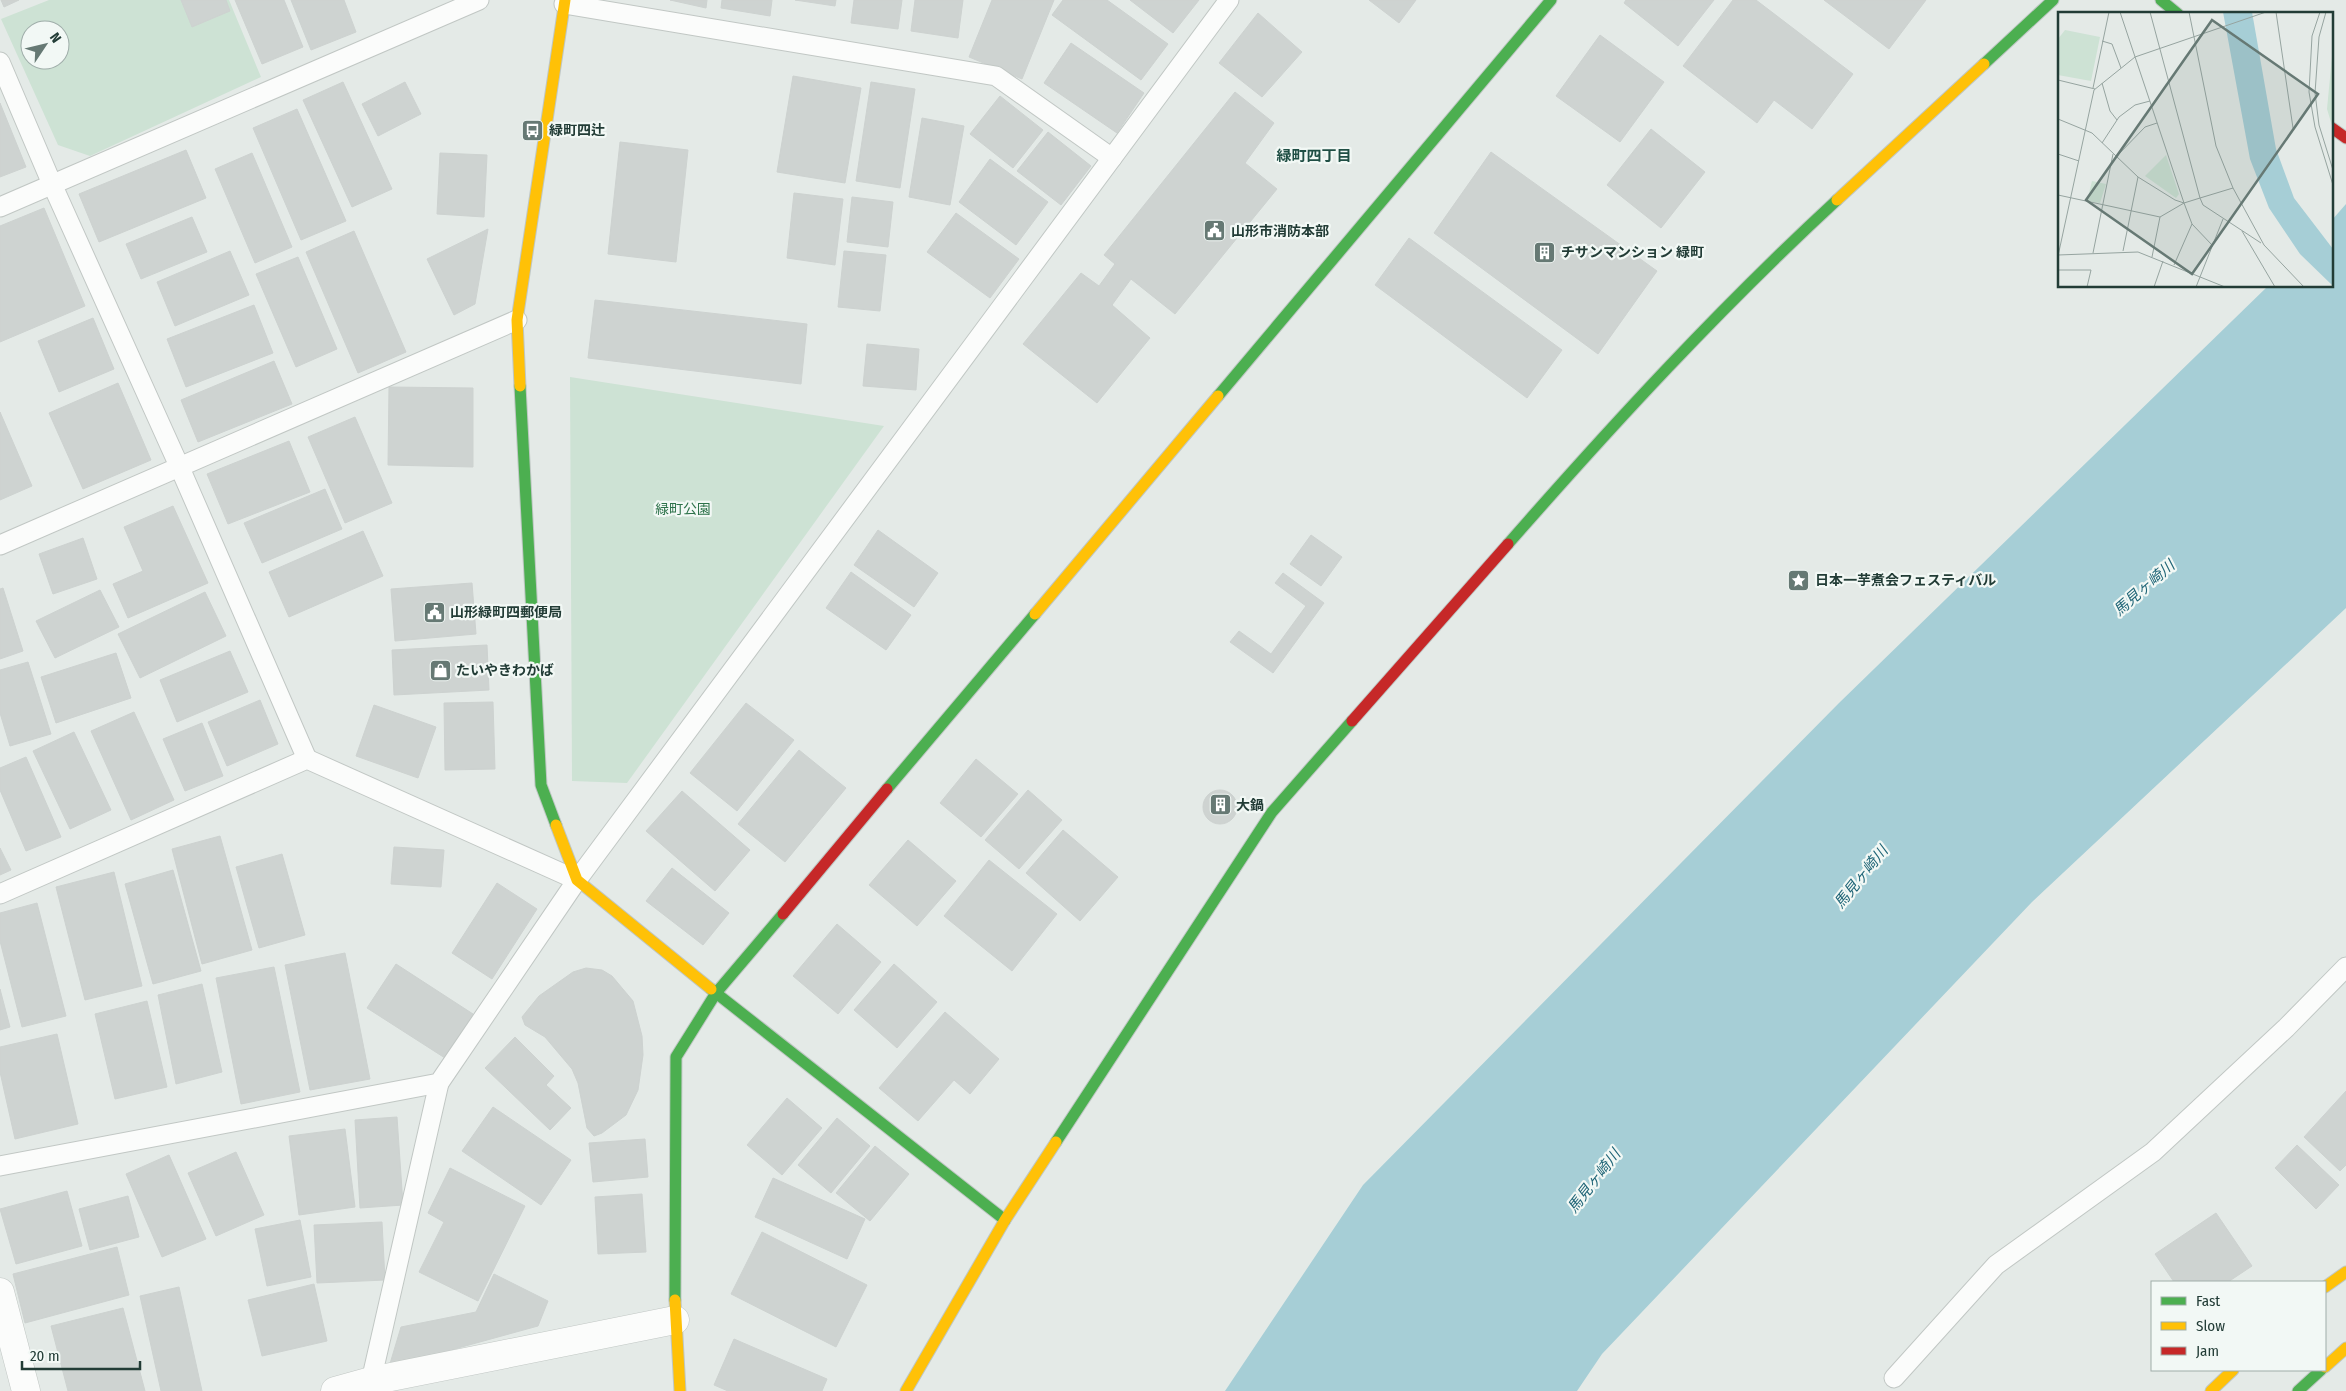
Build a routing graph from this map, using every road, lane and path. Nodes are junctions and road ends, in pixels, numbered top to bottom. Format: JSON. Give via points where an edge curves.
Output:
{"nodes":[{"id":1,"x":479,"y":0,"type":"edge"},
{"id":2,"x":1229,"y":0,"type":"edge"},
{"id":3,"x":1551,"y":0,"type":"edge"},
{"id":4,"x":2052,"y":0,"type":"edge"},
{"id":5,"x":2162,"y":1,"type":"edge"},
{"id":6,"x":564,"y":2,"type":"edge"},
{"id":7,"x":2176,"y":12,"type":"edge"},
{"id":8,"x":0,"y":62,"type":"edge"},
{"id":9,"x":2334,"y":129,"type":"edge"},
{"id":10,"x":2346,"y":138,"type":"edge"},
{"id":11,"x":1112,"y":158,"type":"junction"},
{"id":12,"x":52,"y":184,"type":"junction"},
{"id":13,"x":0,"y":207,"type":"edge"},
{"id":14,"x":517,"y":320,"type":"junction"},
{"id":15,"x":180,"y":468,"type":"junction"},
{"id":16,"x":0,"y":545,"type":"edge"},
{"id":17,"x":307,"y":759,"type":"junction"},
{"id":18,"x":577,"y":880,"type":"junction"},
{"id":19,"x":0,"y":894,"type":"edge"},
{"id":20,"x":2346,"y":967,"type":"edge"},
{"id":21,"x":716,"y":993,"type":"junction"},
{"id":22,"x":439,"y":1083,"type":"junction"},
{"id":23,"x":0,"y":1166,"type":"edge"},
{"id":24,"x":1005,"y":1220,"type":"junction"},
{"id":25,"x":2346,"y":1272,"type":"edge"},
{"id":26,"x":2326,"y":1286,"type":"edge"},
{"id":27,"x":0,"y":1292,"type":"edge"},
{"id":28,"x":675,"y":1320,"type":"junction"},
{"id":29,"x":2346,"y":1348,"type":"edge"},
{"id":30,"x":2326,"y":1366,"type":"edge"},
{"id":31,"x":2232,"y":1371,"type":"edge"},
{"id":32,"x":2320,"y":1371,"type":"edge"},
{"id":33,"x":1894,"y":1378,"type":"dead end"},
{"id":34,"x":371,"y":1381,"type":"junction"},
{"id":35,"x":26,"y":1391,"type":"edge"},
{"id":36,"x":335,"y":1391,"type":"edge"},
{"id":37,"x":680,"y":1391,"type":"edge"},
{"id":38,"x":906,"y":1391,"type":"edge"},
{"id":39,"x":2211,"y":1391,"type":"edge"},
{"id":40,"x":2298,"y":1391,"type":"edge"}],
"edges":[{"from":1,"to":12,"type":"lane"},
{"from":2,"to":11,"type":"lane"},
{"from":3,"to":21,"type":"main road"},
{"from":4,"to":24,"type":"main road","via":[[1769,263],[1617,420],[1272,812]]},
{"from":5,"to":7,"type":"main road"},
{"from":6,"to":11,"type":"lane","via":[[996,76]]},
{"from":6,"to":14,"type":"main road"},
{"from":8,"to":12,"type":"lane"},
{"from":9,"to":10,"type":"main road"},
{"from":11,"to":18,"type":"lane"},
{"from":12,"to":13,"type":"lane"},
{"from":12,"to":15,"type":"lane"},
{"from":14,"to":15,"type":"lane"},
{"from":14,"to":18,"type":"main road","via":[[541,785]]},
{"from":15,"to":16,"type":"lane"},
{"from":15,"to":17,"type":"lane"},
{"from":17,"to":18,"type":"lane"},
{"from":17,"to":19,"type":"lane"},
{"from":18,"to":21,"type":"main road"},
{"from":18,"to":22,"type":"lane"},
{"from":20,"to":33,"type":"lane","via":[[2286,1028],[2153,1152],[1996,1265]]},
{"from":21,"to":24,"type":"main road"},
{"from":21,"to":28,"type":"main road","via":[[676,1057]]},
{"from":22,"to":23,"type":"lane"},
{"from":22,"to":34,"type":"lane"},
{"from":24,"to":38,"type":"main road"},
{"from":25,"to":26,"type":"main road"},
{"from":27,"to":35,"type":"street"},
{"from":28,"to":34,"type":"street"},
{"from":28,"to":37,"type":"main road"},
{"from":29,"to":30,"type":"main road"},
{"from":31,"to":39,"type":"main road"},
{"from":32,"to":40,"type":"main road"},
{"from":34,"to":36,"type":"street"}]}
